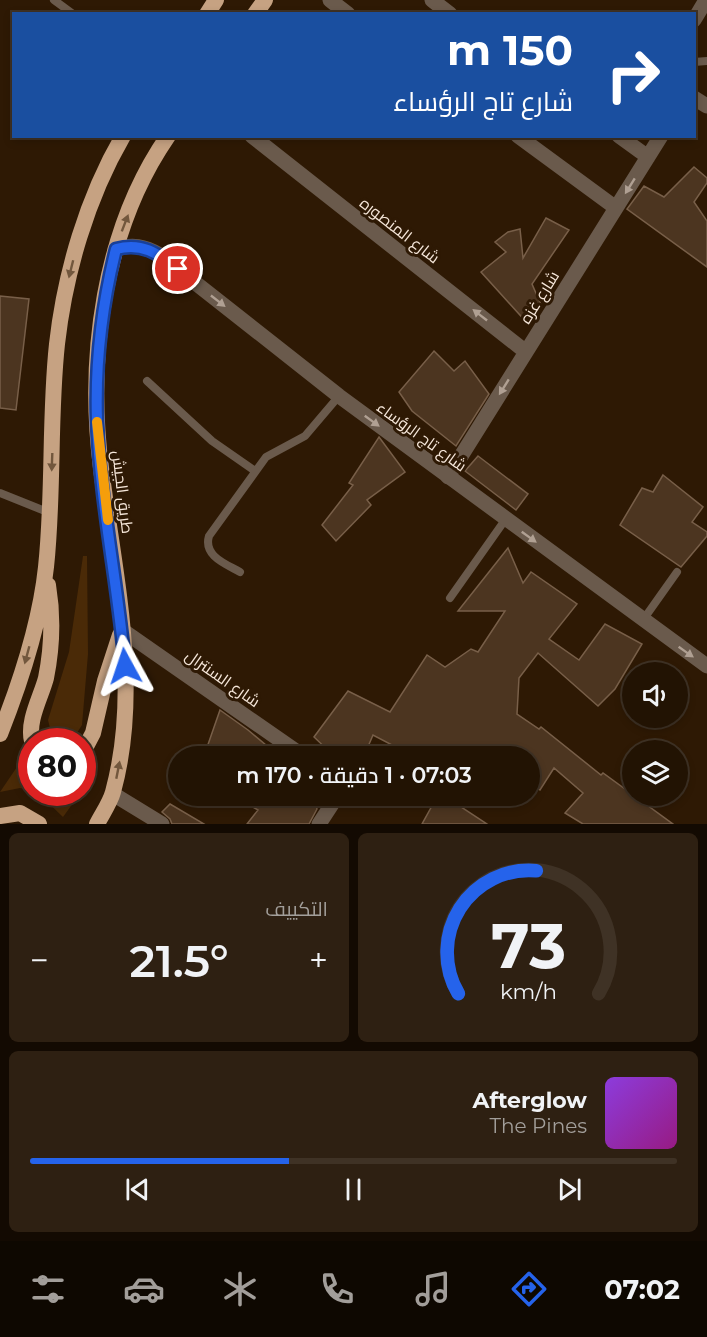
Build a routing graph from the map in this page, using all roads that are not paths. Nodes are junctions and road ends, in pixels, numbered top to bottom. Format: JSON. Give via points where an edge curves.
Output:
{"nodes":[{"id":1,"x":54,"y":0,"type":"edge"},
{"id":2,"x":330,"y":0,"type":"edge"},
{"id":3,"x":432,"y":0,"type":"edge"},
{"id":4,"x":706,"y":0,"type":"edge"},
{"id":5,"x":70,"y":12,"type":"edge"},
{"id":6,"x":345,"y":12,"type":"edge"},
{"id":7,"x":447,"y":12,"type":"edge"},
{"id":8,"x":696,"y":17,"type":"edge"},
{"id":9,"x":122,"y":138,"type":"edge"},
{"id":10,"x":167,"y":138,"type":"edge"},
{"id":11,"x":255,"y":138,"type":"edge"},
{"id":12,"x":521,"y":138,"type":"edge"},
{"id":13,"x":622,"y":138,"type":"edge"},
{"id":14,"x":660,"y":138,"type":"edge"},
{"id":15,"x":648,"y":157,"type":"junction"},
{"id":16,"x":616,"y":208,"type":"junction"},
{"id":17,"x":116,"y":249,"type":"junction"},
{"id":18,"x":526,"y":352,"type":"junction"},
{"id":19,"x":147,"y":381,"type":"dead end"},
{"id":20,"x":339,"y":396,"type":"junction"},
{"id":21,"x":255,"y":471,"type":"junction"},
{"id":22,"x":448,"y":477,"type":"junction"},
{"id":23,"x":0,"y":493,"type":"edge"},
{"id":24,"x":50,"y":513,"type":"junction"},
{"id":25,"x":505,"y":520,"type":"junction"},
{"id":26,"x":46,"y":569,"type":"junction"},
{"id":27,"x":240,"y":572,"type":"dead end"},
{"id":28,"x":678,"y":572,"type":"dead end"},
{"id":29,"x":450,"y":598,"type":"dead end"},
{"id":30,"x":642,"y":621,"type":"junction"},
{"id":31,"x":122,"y":630,"type":"junction"},
{"id":32,"x":707,"y":666,"type":"edge"},
{"id":33,"x":31,"y":728,"type":"edge"},
{"id":34,"x":94,"y":728,"type":"edge"},
{"id":35,"x":0,"y":734,"type":"edge"},
{"id":36,"x":289,"y":746,"type":"edge"},
{"id":37,"x":113,"y":794,"type":"junction"},
{"id":38,"x":331,"y":806,"type":"edge"},
{"id":39,"x":0,"y":816,"type":"edge"},
{"id":40,"x":39,"y":824,"type":"edge"},
{"id":41,"x":97,"y":824,"type":"edge"},
{"id":42,"x":162,"y":824,"type":"edge"},
{"id":43,"x":320,"y":824,"type":"edge"}],
"edges":[{"from":1,"to":5,"type":"lane"},
{"from":2,"to":6,"type":"street"},
{"from":3,"to":7,"type":"street"},
{"from":4,"to":8,"type":"street"},
{"from":9,"to":24,"type":"highway","one_way":true,"via":[[86,219],[64,301],[54,385]]},
{"from":17,"to":10,"type":"highway","name":"طريق الجيش","one_way":true,"via":[[132,204]]},
{"from":18,"to":11,"type":"street","name":"شارع المنصوره","one_way":true},
{"from":12,"to":16,"type":"street"},
{"from":13,"to":15,"type":"street"},
{"from":14,"to":15,"type":"street","name":"شارع غزه"},
{"from":15,"to":16,"type":"street","name":"شارع غزه","one_way":true},
{"from":16,"to":18,"type":"street","name":"شارع غزه"},
{"from":17,"to":20,"type":"street","name":"شارع تاج الرؤساء","one_way":true,"via":[[130,245],[146,247],[160,255]]},
{"from":17,"to":31,"type":"highway","name":"طريق الجيش","via":[[100,334],[97,422]]},
{"from":18,"to":22,"type":"street","name":"شارع غزه","one_way":true},
{"from":19,"to":21,"type":"lane","via":[[207,437]]},
{"from":20,"to":21,"type":"lane","via":[[305,436],[272,452]]},
{"from":20,"to":22,"type":"street","name":"شارع تاج الرؤساء","one_way":true},
{"from":21,"to":27,"type":"lane","via":[[207,542],[211,554]]},
{"from":22,"to":25,"type":"street","name":"شارع تاج الرؤساء"},
{"from":23,"to":24,"type":"lane"},
{"from":24,"to":26,"type":"highway"},
{"from":25,"to":29,"type":"lane"},
{"from":25,"to":30,"type":"street","name":"شارع تاج الرؤساء","one_way":true},
{"from":26,"to":33,"type":"highway","via":[[51,612],[50,656]]},
{"from":26,"to":35,"type":"highway","one_way":true,"via":[[26,657]]},
{"from":28,"to":30,"type":"lane"},
{"from":30,"to":32,"type":"street","name":"شارع تاج الرؤساء","one_way":true},
{"from":31,"to":34,"type":"highway"},
{"from":31,"to":36,"type":"street","name":"شارع السنترال"},
{"from":37,"to":31,"type":"highway","name":"طريق الجيش","one_way":true,"via":[[123,740],[126,685]]},
{"from":37,"to":41,"type":"highway","name":"طريق الجيش"},
{"from":37,"to":42,"type":"street"},
{"from":38,"to":43,"type":"street"},
{"from":39,"to":40,"type":"highway","via":[[20,813]]}]}
